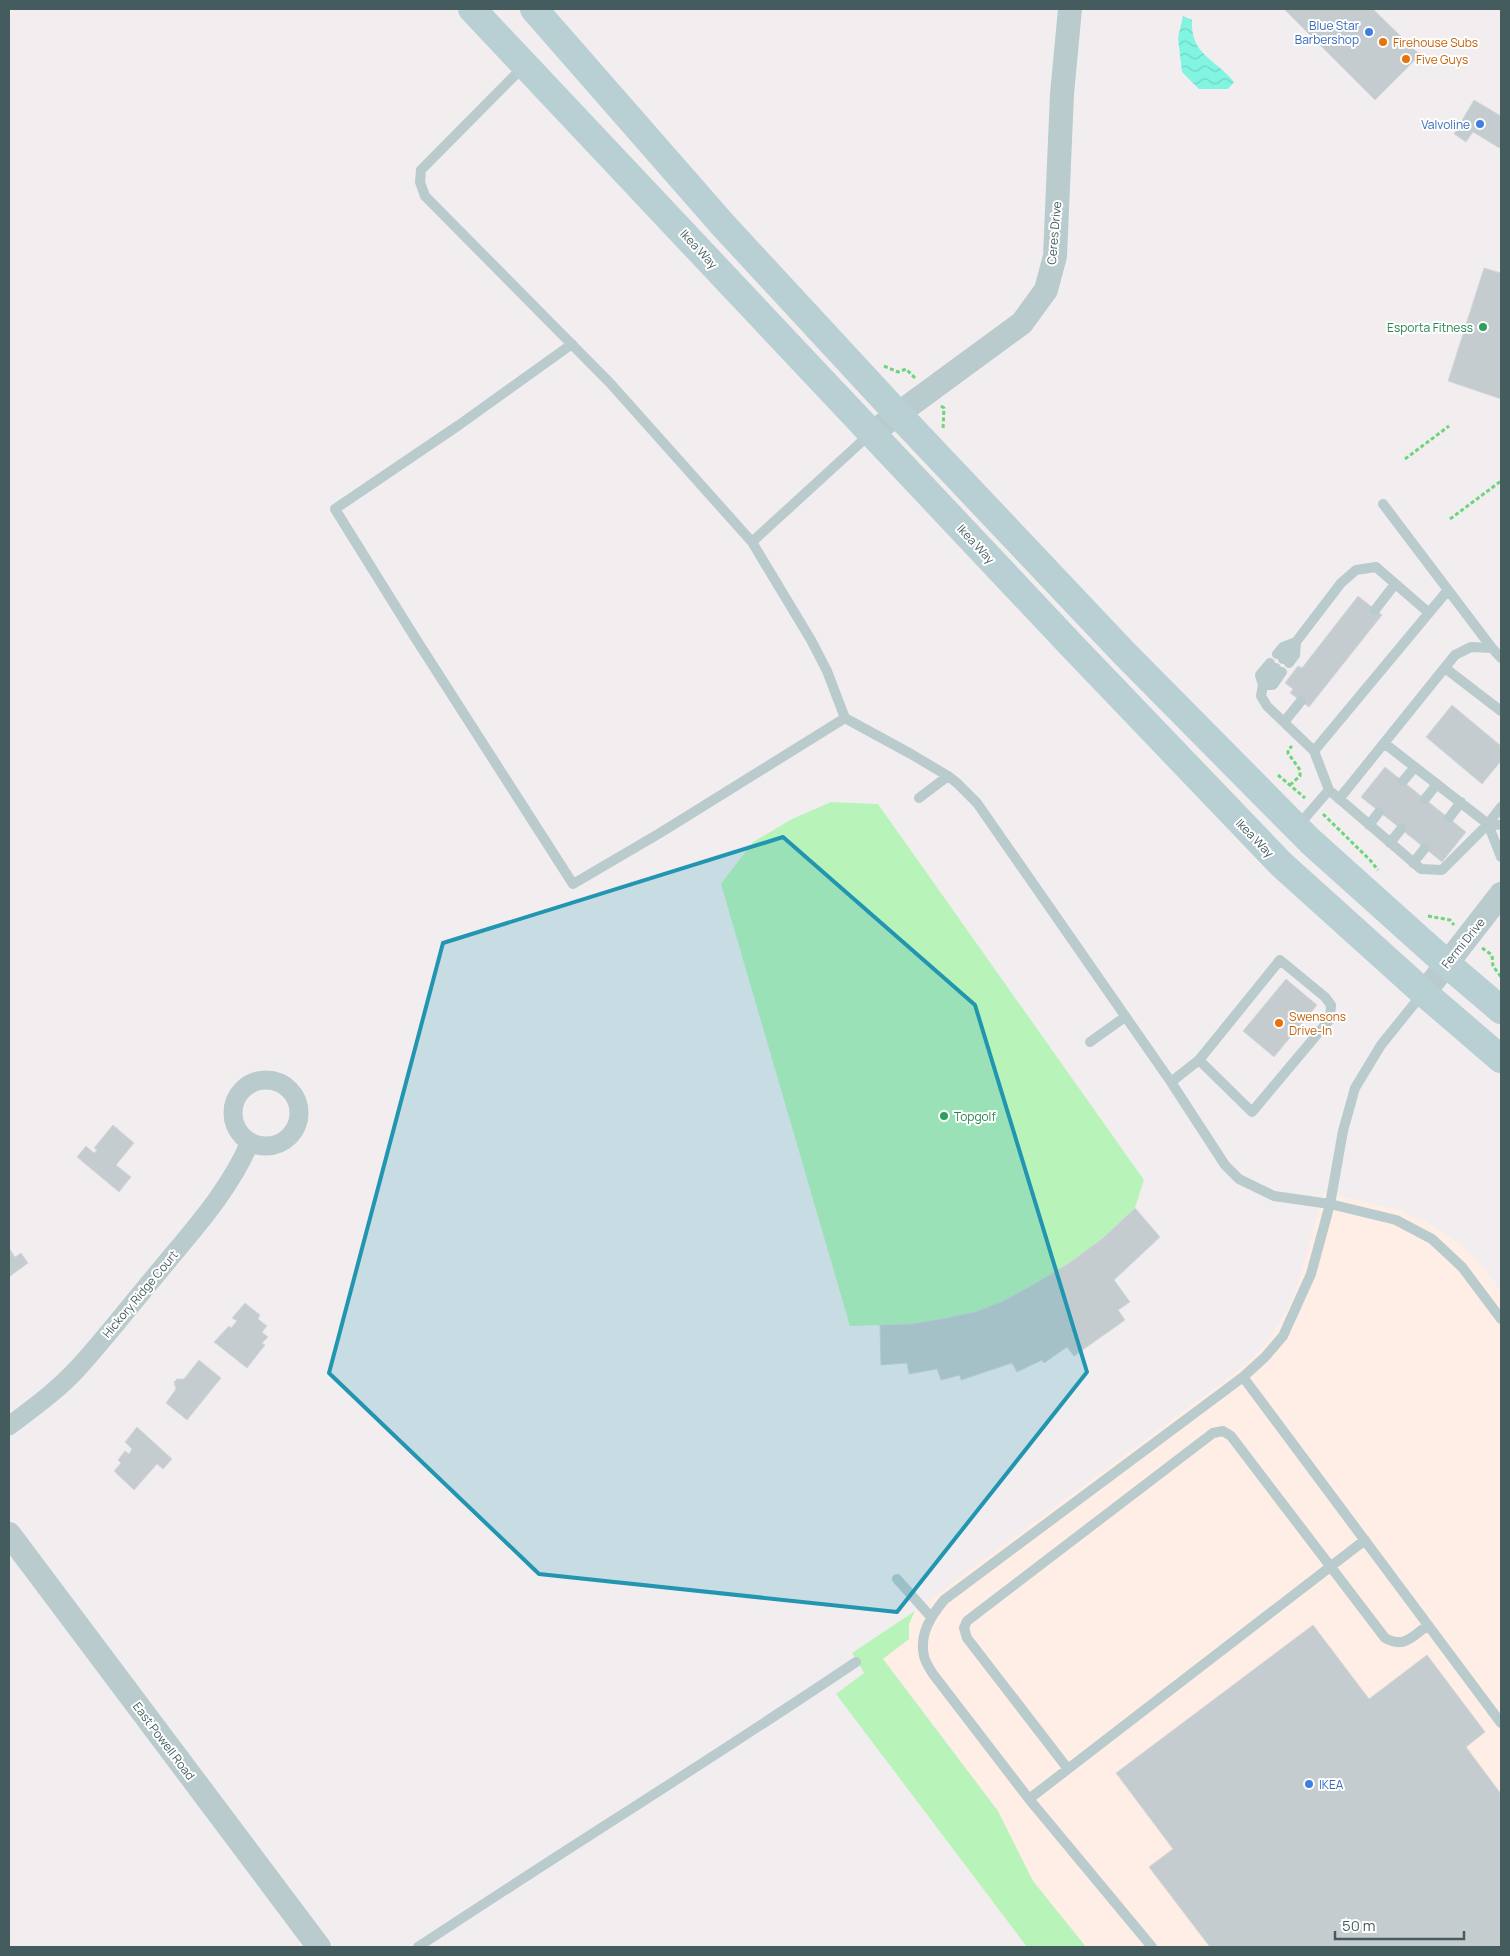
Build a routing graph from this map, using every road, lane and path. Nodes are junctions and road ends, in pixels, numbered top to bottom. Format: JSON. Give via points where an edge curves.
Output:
{"nodes":[{"id":1,"x":472,"y":9,"type":"edge"},
{"id":2,"x":534,"y":9,"type":"edge"},
{"id":3,"x":1070,"y":9,"type":"edge"},
{"id":4,"x":525,"y":65,"type":"junction"},
{"id":5,"x":572,"y":344,"type":"junction"},
{"id":6,"x":881,"y":365,"type":"dead end"},
{"id":7,"x":928,"y":392,"type":"junction"},
{"id":8,"x":897,"y":413,"type":"junction"},
{"id":9,"x":1449,"y":426,"type":"dead end"},
{"id":10,"x":872,"y":432,"type":"junction"},
{"id":11,"x":947,"y":433,"type":"dead end"},
{"id":12,"x":1405,"y":459,"type":"dead end"},
{"id":13,"x":1501,"y":481,"type":"edge"},
{"id":14,"x":1383,"y":504,"type":"dead end"},
{"id":15,"x":1450,"y":519,"type":"dead end"},
{"id":16,"x":752,"y":542,"type":"junction"},
{"id":17,"x":1395,"y":584,"type":"junction"},
{"id":18,"x":1448,"y":590,"type":"junction"},
{"id":19,"x":1375,"y":610,"type":"dead end"},
{"id":20,"x":1430,"y":612,"type":"junction"},
{"id":21,"x":1492,"y":648,"type":"junction"},
{"id":22,"x":1501,"y":658,"type":"edge"},
{"id":23,"x":1279,"y":663,"type":"junction"},
{"id":24,"x":1445,"y":668,"type":"junction"},
{"id":25,"x":1263,"y":685,"type":"junction"},
{"id":26,"x":1302,"y":701,"type":"dead end"},
{"id":27,"x":1501,"y":711,"type":"edge"},
{"id":28,"x":845,"y":718,"type":"junction"},
{"id":29,"x":1284,"y":722,"type":"junction"},
{"id":30,"x":1300,"y":737,"type":"junction"},
{"id":31,"x":1384,"y":743,"type":"junction"},
{"id":32,"x":1314,"y":751,"type":"junction"},
{"id":33,"x":1415,"y":767,"type":"junction"},
{"id":34,"x":1277,"y":774,"type":"dead end"},
{"id":35,"x":948,"y":776,"type":"junction"},
{"id":36,"x":1404,"y":781,"type":"dead end"},
{"id":37,"x":1437,"y":784,"type":"junction"},
{"id":38,"x":1290,"y":785,"type":"junction"},
{"id":39,"x":1328,"y":790,"type":"junction"},
{"id":40,"x":919,"y":798,"type":"dead end"},
{"id":41,"x":1339,"y":799,"type":"junction"},
{"id":42,"x":1425,"y":799,"type":"dead end"},
{"id":43,"x":1461,"y":802,"type":"junction"},
{"id":44,"x":1314,"y":806,"type":"junction"},
{"id":45,"x":1501,"y":807,"type":"edge"},
{"id":46,"x":1379,"y":812,"type":"dead end"},
{"id":47,"x":1449,"y":818,"type":"dead end"},
{"id":48,"x":1488,"y":824,"type":"junction"},
{"id":49,"x":1369,"y":825,"type":"junction"},
{"id":50,"x":1501,"y":825,"type":"edge"},
{"id":51,"x":1297,"y":828,"type":"junction"},
{"id":52,"x":1401,"y":829,"type":"dead end"},
{"id":53,"x":1390,"y":843,"type":"junction"},
{"id":54,"x":1425,"y":848,"type":"dead end"},
{"id":55,"x":1501,"y":857,"type":"edge"},
{"id":56,"x":1413,"y":863,"type":"junction"},
{"id":57,"x":1381,"y":874,"type":"dead end"},
{"id":58,"x":1501,"y":894,"type":"edge"},
{"id":59,"x":1423,"y":915,"type":"dead end"},
{"id":60,"x":1468,"y":937,"type":"junction"},
{"id":61,"x":1447,"y":964,"type":"junction"},
{"id":62,"x":1501,"y":977,"type":"edge"},
{"id":63,"x":1424,"y":993,"type":"junction"},
{"id":64,"x":1501,"y":1010,"type":"edge"},
{"id":65,"x":1125,"y":1016,"type":"junction"},
{"id":66,"x":1090,"y":1042,"type":"dead end"},
{"id":67,"x":1501,"y":1059,"type":"edge"},
{"id":68,"x":1199,"y":1060,"type":"junction"},
{"id":69,"x":1171,"y":1082,"type":"junction"},
{"id":70,"x":250,"y":1142,"type":"dead end"},
{"id":71,"x":1330,"y":1204,"type":"junction"},
{"id":72,"x":1501,"y":1319,"type":"edge"},
{"id":73,"x":1243,"y":1377,"type":"junction"},
{"id":74,"x":9,"y":1426,"type":"edge"},
{"id":75,"x":9,"y":1534,"type":"edge"},
{"id":76,"x":1365,"y":1540,"type":"junction"},
{"id":77,"x":1331,"y":1566,"type":"junction"},
{"id":78,"x":897,"y":1579,"type":"dead end"},
{"id":79,"x":931,"y":1617,"type":"junction"},
{"id":80,"x":1428,"y":1625,"type":"junction"},
{"id":81,"x":856,"y":1662,"type":"dead end"},
{"id":82,"x":1501,"y":1723,"type":"edge"},
{"id":83,"x":1068,"y":1769,"type":"junction"},
{"id":84,"x":1029,"y":1799,"type":"junction"},
{"id":85,"x":319,"y":1947,"type":"edge"},
{"id":86,"x":418,"y":1947,"type":"edge"},
{"id":87,"x":1152,"y":1947,"type":"edge"}],
"edges":[{"from":1,"to":4,"type":"main road","name":"Ikea Way"},
{"from":2,"to":8,"type":"main road","via":[[723,224]]},
{"from":3,"to":7,"type":"street","name":"Ceres Drive","via":[[1062,94],[1055,256],[1046,290],[1022,323]]},
{"from":4,"to":5,"type":"lane","via":[[421,170],[420,182],[425,196]]},
{"from":4,"to":10,"type":"main road","name":"Ikea Way"},
{"from":5,"to":16,"type":"lane"},
{"from":5,"to":28,"type":"lane","via":[[335,509],[574,884]]},
{"from":6,"to":7,"type":"path","via":[[898,372],[906,369]]},
{"from":7,"to":8,"type":"street","name":"Ceres Drive"},
{"from":7,"to":11,"type":"path","via":[[944,408],[943,428]]},
{"from":8,"to":10,"type":"street","name":"Ceres Drive"},
{"from":8,"to":51,"type":"main road","via":[[1124,653]]},
{"from":9,"to":12,"type":"path"},
{"from":10,"to":16,"type":"lane"},
{"from":10,"to":63,"type":"main road","name":"Ikea Way","via":[[1281,864]]},
{"from":13,"to":15,"type":"path"},
{"from":14,"to":18,"type":"lane"},
{"from":16,"to":28,"type":"lane","via":[[811,640]]},
{"from":17,"to":19,"type":"lane"},
{"from":17,"to":20,"type":"lane"},
{"from":17,"to":23,"type":"lane","via":[[1376,567],[1356,570],[1341,583]]},
{"from":18,"to":20,"type":"lane"},
{"from":18,"to":21,"type":"lane"},
{"from":20,"to":32,"type":"lane"},
{"from":21,"to":22,"type":"lane"},
{"from":21,"to":24,"type":"lane","via":[[1471,647],[1455,655]]},
{"from":23,"to":25,"type":"lane","via":[[1272,685]]},
{"from":23,"to":25,"type":"lane","via":[[1260,675]]},
{"from":24,"to":27,"type":"lane"},
{"from":24,"to":31,"type":"lane"},
{"from":25,"to":29,"type":"lane","via":[[1261,696]]},
{"from":26,"to":29,"type":"lane"},
{"from":28,"to":35,"type":"lane"},
{"from":29,"to":30,"type":"lane"},
{"from":30,"to":32,"type":"lane"},
{"from":30,"to":38,"type":"path","via":[[1288,750],[1300,770],[1300,776]]},
{"from":31,"to":33,"type":"lane"},
{"from":31,"to":41,"type":"lane"},
{"from":32,"to":39,"type":"lane"},
{"from":33,"to":36,"type":"lane"},
{"from":33,"to":37,"type":"lane"},
{"from":34,"to":38,"type":"path"},
{"from":35,"to":40,"type":"lane"},
{"from":35,"to":65,"type":"lane","via":[[977,803]]},
{"from":37,"to":42,"type":"lane"},
{"from":37,"to":43,"type":"lane"},
{"from":38,"to":44,"type":"path"},
{"from":39,"to":41,"type":"lane"},
{"from":39,"to":44,"type":"lane"},
{"from":41,"to":49,"type":"lane"},
{"from":43,"to":47,"type":"lane"},
{"from":43,"to":48,"type":"lane"},
{"from":44,"to":51,"type":"lane"},
{"from":44,"to":57,"type":"path"},
{"from":45,"to":48,"type":"lane"},
{"from":46,"to":49,"type":"lane"},
{"from":48,"to":50,"type":"lane"},
{"from":48,"to":55,"type":"lane"},
{"from":48,"to":56,"type":"lane","via":[[1442,870],[1421,869]]},
{"from":49,"to":53,"type":"lane"},
{"from":51,"to":61,"type":"main road"},
{"from":52,"to":53,"type":"lane"},
{"from":53,"to":56,"type":"lane"},
{"from":54,"to":56,"type":"lane"},
{"from":58,"to":60,"type":"street","name":"Fermi Drive"},
{"from":59,"to":60,"type":"path","via":[[1450,920]]},
{"from":60,"to":61,"type":"street","name":"Fermi Drive"},
{"from":60,"to":62,"type":"path","via":[[1492,955],[1493,966]]},
{"from":61,"to":63,"type":"street","name":"Fermi Drive"},
{"from":61,"to":64,"type":"main road"},
{"from":63,"to":67,"type":"main road","name":"Ikea Way"},
{"from":63,"to":71,"type":"lane","via":[[1382,1046],[1355,1088],[1343,1131]]},
{"from":65,"to":66,"type":"lane"},
{"from":65,"to":69,"type":"lane"},
{"from":68,"to":68,"type":"lane","via":[[1252,1112],[1330,1019],[1331,1005],[1280,960]]},
{"from":68,"to":69,"type":"lane"},
{"from":69,"to":71,"type":"lane","via":[[1225,1165],[1239,1179],[1274,1196]]},
{"from":70,"to":74,"type":"street","name":"Hickory Ridge Court","via":[[224,1190],[78,1368],[55,1391]]},
{"from":71,"to":72,"type":"lane","via":[[1396,1220],[1432,1238],[1462,1267]]},
{"from":71,"to":73,"type":"lane","via":[[1310,1274],[1283,1336]]},
{"from":73,"to":76,"type":"lane"},
{"from":73,"to":79,"type":"lane","via":[[944,1600]]},
{"from":75,"to":85,"type":"street","name":"East Powell Road"},
{"from":76,"to":77,"type":"lane"},
{"from":76,"to":80,"type":"lane"},
{"from":77,"to":80,"type":"lane","via":[[1385,1638],[1394,1644],[1405,1642]]},
{"from":77,"to":83,"type":"lane"},
{"from":77,"to":83,"type":"lane","via":[[1232,1436],[1223,1431],[1213,1433],[996,1598],[967,1621],[964,1628],[967,1638]]},
{"from":78,"to":79,"type":"lane"},
{"from":79,"to":84,"type":"lane","via":[[923,1635],[924,1656],[933,1674]]},
{"from":80,"to":82,"type":"lane"},
{"from":81,"to":86,"type":"lane"},
{"from":83,"to":84,"type":"lane"},
{"from":84,"to":87,"type":"lane"}]}
